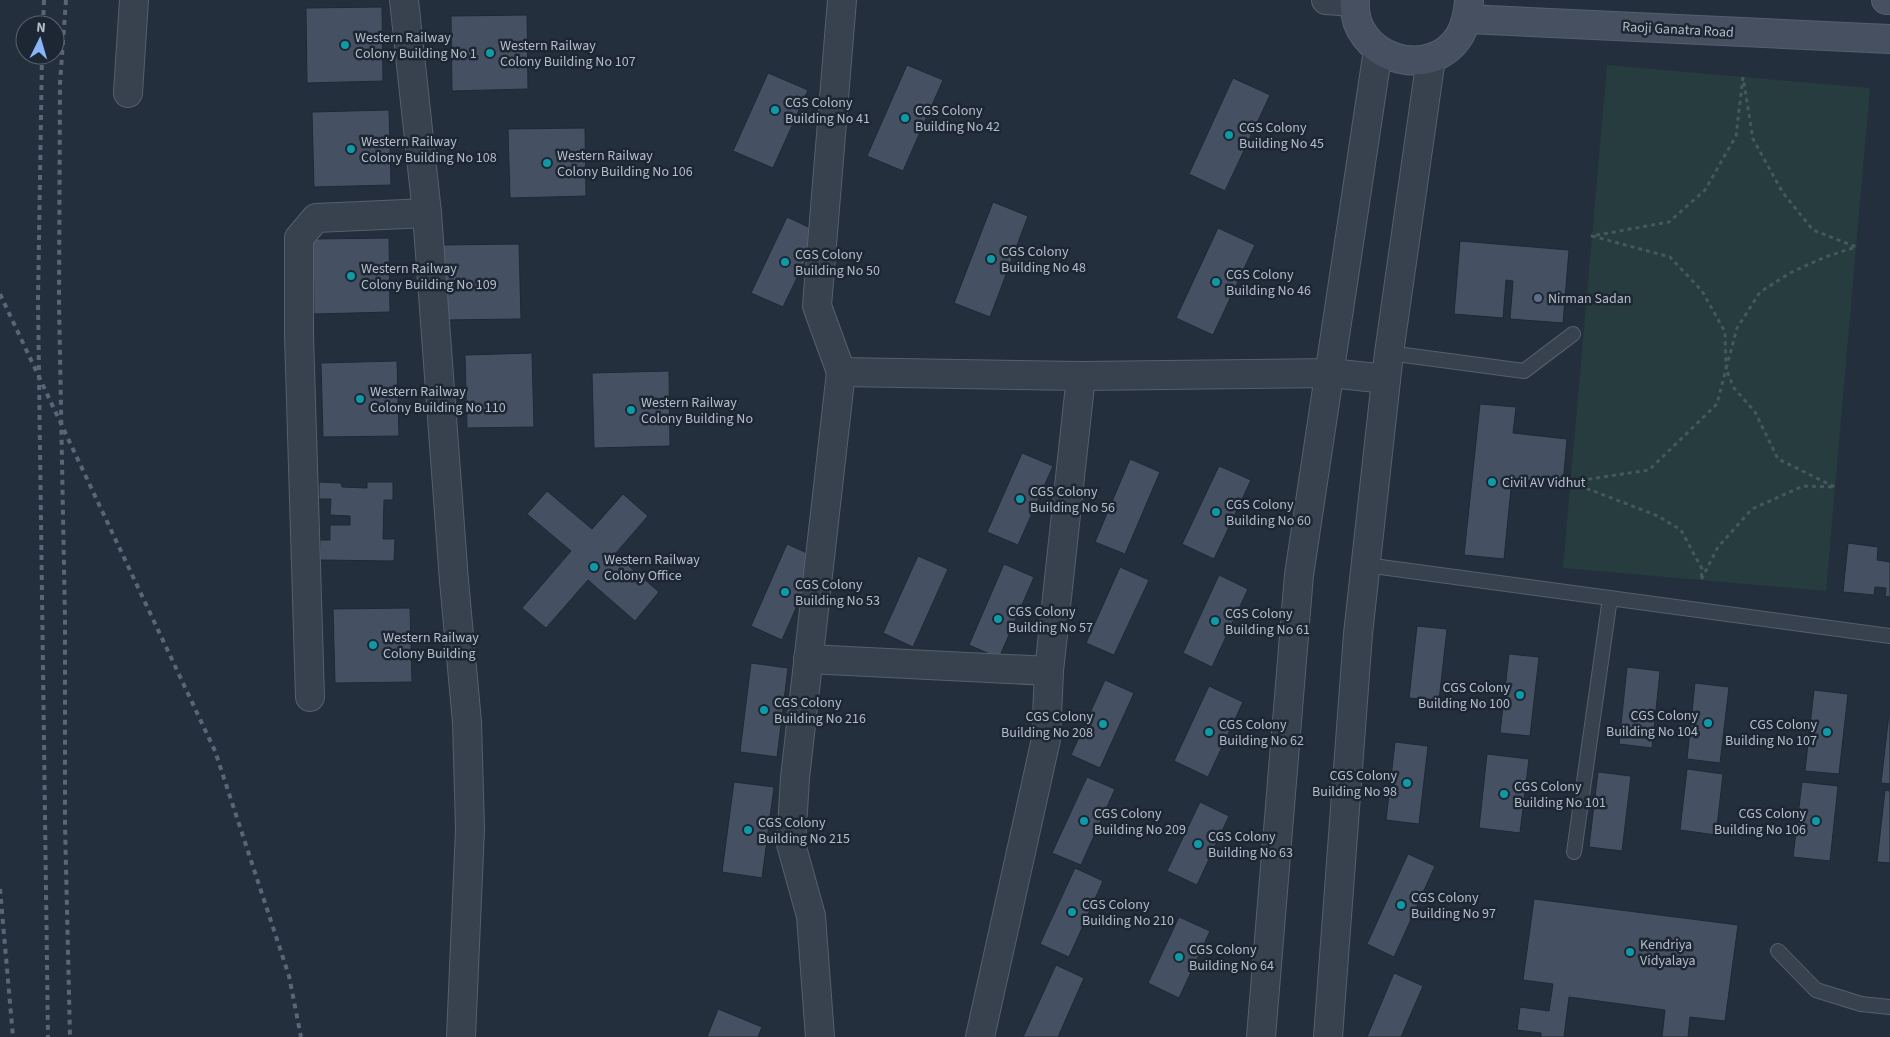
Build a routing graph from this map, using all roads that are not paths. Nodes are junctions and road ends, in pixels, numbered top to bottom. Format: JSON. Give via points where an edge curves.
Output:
{"nodes":[{"id":1,"x":134,"y":0,"type":"edge"},
{"id":2,"x":404,"y":0,"type":"edge"},
{"id":3,"x":842,"y":0,"type":"edge"},
{"id":4,"x":1326,"y":0,"type":"edge"},
{"id":5,"x":1354,"y":1,"type":"edge"},
{"id":6,"x":1468,"y":9,"type":"edge"},
{"id":7,"x":1890,"y":39,"type":"edge"},
{"id":8,"x":1378,"y":50,"type":"junction"},
{"id":9,"x":1431,"y":58,"type":"junction"},
{"id":10,"x":128,"y":93,"type":"dead end"},
{"id":11,"x":427,"y":213,"type":"junction"},
{"id":12,"x":1573,"y":334,"type":"dead end"},
{"id":13,"x":1388,"y":366,"type":"junction"},
{"id":14,"x":842,"y":372,"type":"junction"},
{"id":15,"x":1330,"y":373,"type":"junction"},
{"id":16,"x":1081,"y":376,"type":"junction"},
{"id":17,"x":1366,"y":565,"type":"junction"},
{"id":18,"x":1610,"y":598,"type":"junction"},
{"id":19,"x":1890,"y":636,"type":"edge"},
{"id":20,"x":808,"y":659,"type":"junction"},
{"id":21,"x":1049,"y":671,"type":"junction"},
{"id":22,"x":310,"y":697,"type":"dead end"},
{"id":23,"x":1574,"y":852,"type":"dead end"},
{"id":24,"x":1778,"y":951,"type":"dead end"},
{"id":25,"x":1890,"y":1007,"type":"edge"},
{"id":26,"x":461,"y":1037,"type":"edge"},
{"id":27,"x":820,"y":1037,"type":"edge"},
{"id":28,"x":980,"y":1037,"type":"edge"},
{"id":29,"x":1261,"y":1037,"type":"edge"},
{"id":30,"x":1328,"y":1037,"type":"edge"}],
"edges":[{"from":1,"to":10,"type":"street"},
{"from":2,"to":11,"type":"street"},
{"from":3,"to":14,"type":"street","via":[[817,306]]},
{"from":4,"to":5,"type":"street"},
{"from":5,"to":8,"type":"street","via":[[1357,20],[1365,37]]},
{"from":6,"to":7,"type":"street","name":"Raoji Ganatra Road"},
{"from":6,"to":9,"type":"street","via":[[1460,35],[1447,49]]},
{"from":8,"to":9,"type":"street","via":[[1394,59]]},
{"from":8,"to":15,"type":"street"},
{"from":9,"to":13,"type":"street"},
{"from":11,"to":22,"type":"street","via":[[316,218],[299,238]]},
{"from":11,"to":26,"type":"street","via":[[467,722],[470,829]]},
{"from":12,"to":13,"type":"lane","via":[[1524,371]]},
{"from":13,"to":15,"type":"street"},
{"from":13,"to":17,"type":"street"},
{"from":14,"to":16,"type":"street"},
{"from":14,"to":20,"type":"street"},
{"from":15,"to":16,"type":"street"},
{"from":15,"to":29,"type":"street","via":[[1299,575]]},
{"from":16,"to":21,"type":"street"},
{"from":17,"to":18,"type":"lane"},
{"from":17,"to":30,"type":"street"},
{"from":18,"to":19,"type":"lane"},
{"from":18,"to":23,"type":"lane"},
{"from":20,"to":21,"type":"street"},
{"from":20,"to":27,"type":"street","via":[[794,778],[791,844],[810,916]]},
{"from":21,"to":28,"type":"street","via":[[1046,739]]},
{"from":24,"to":25,"type":"lane","via":[[1816,990],[1861,1004]]}]}
